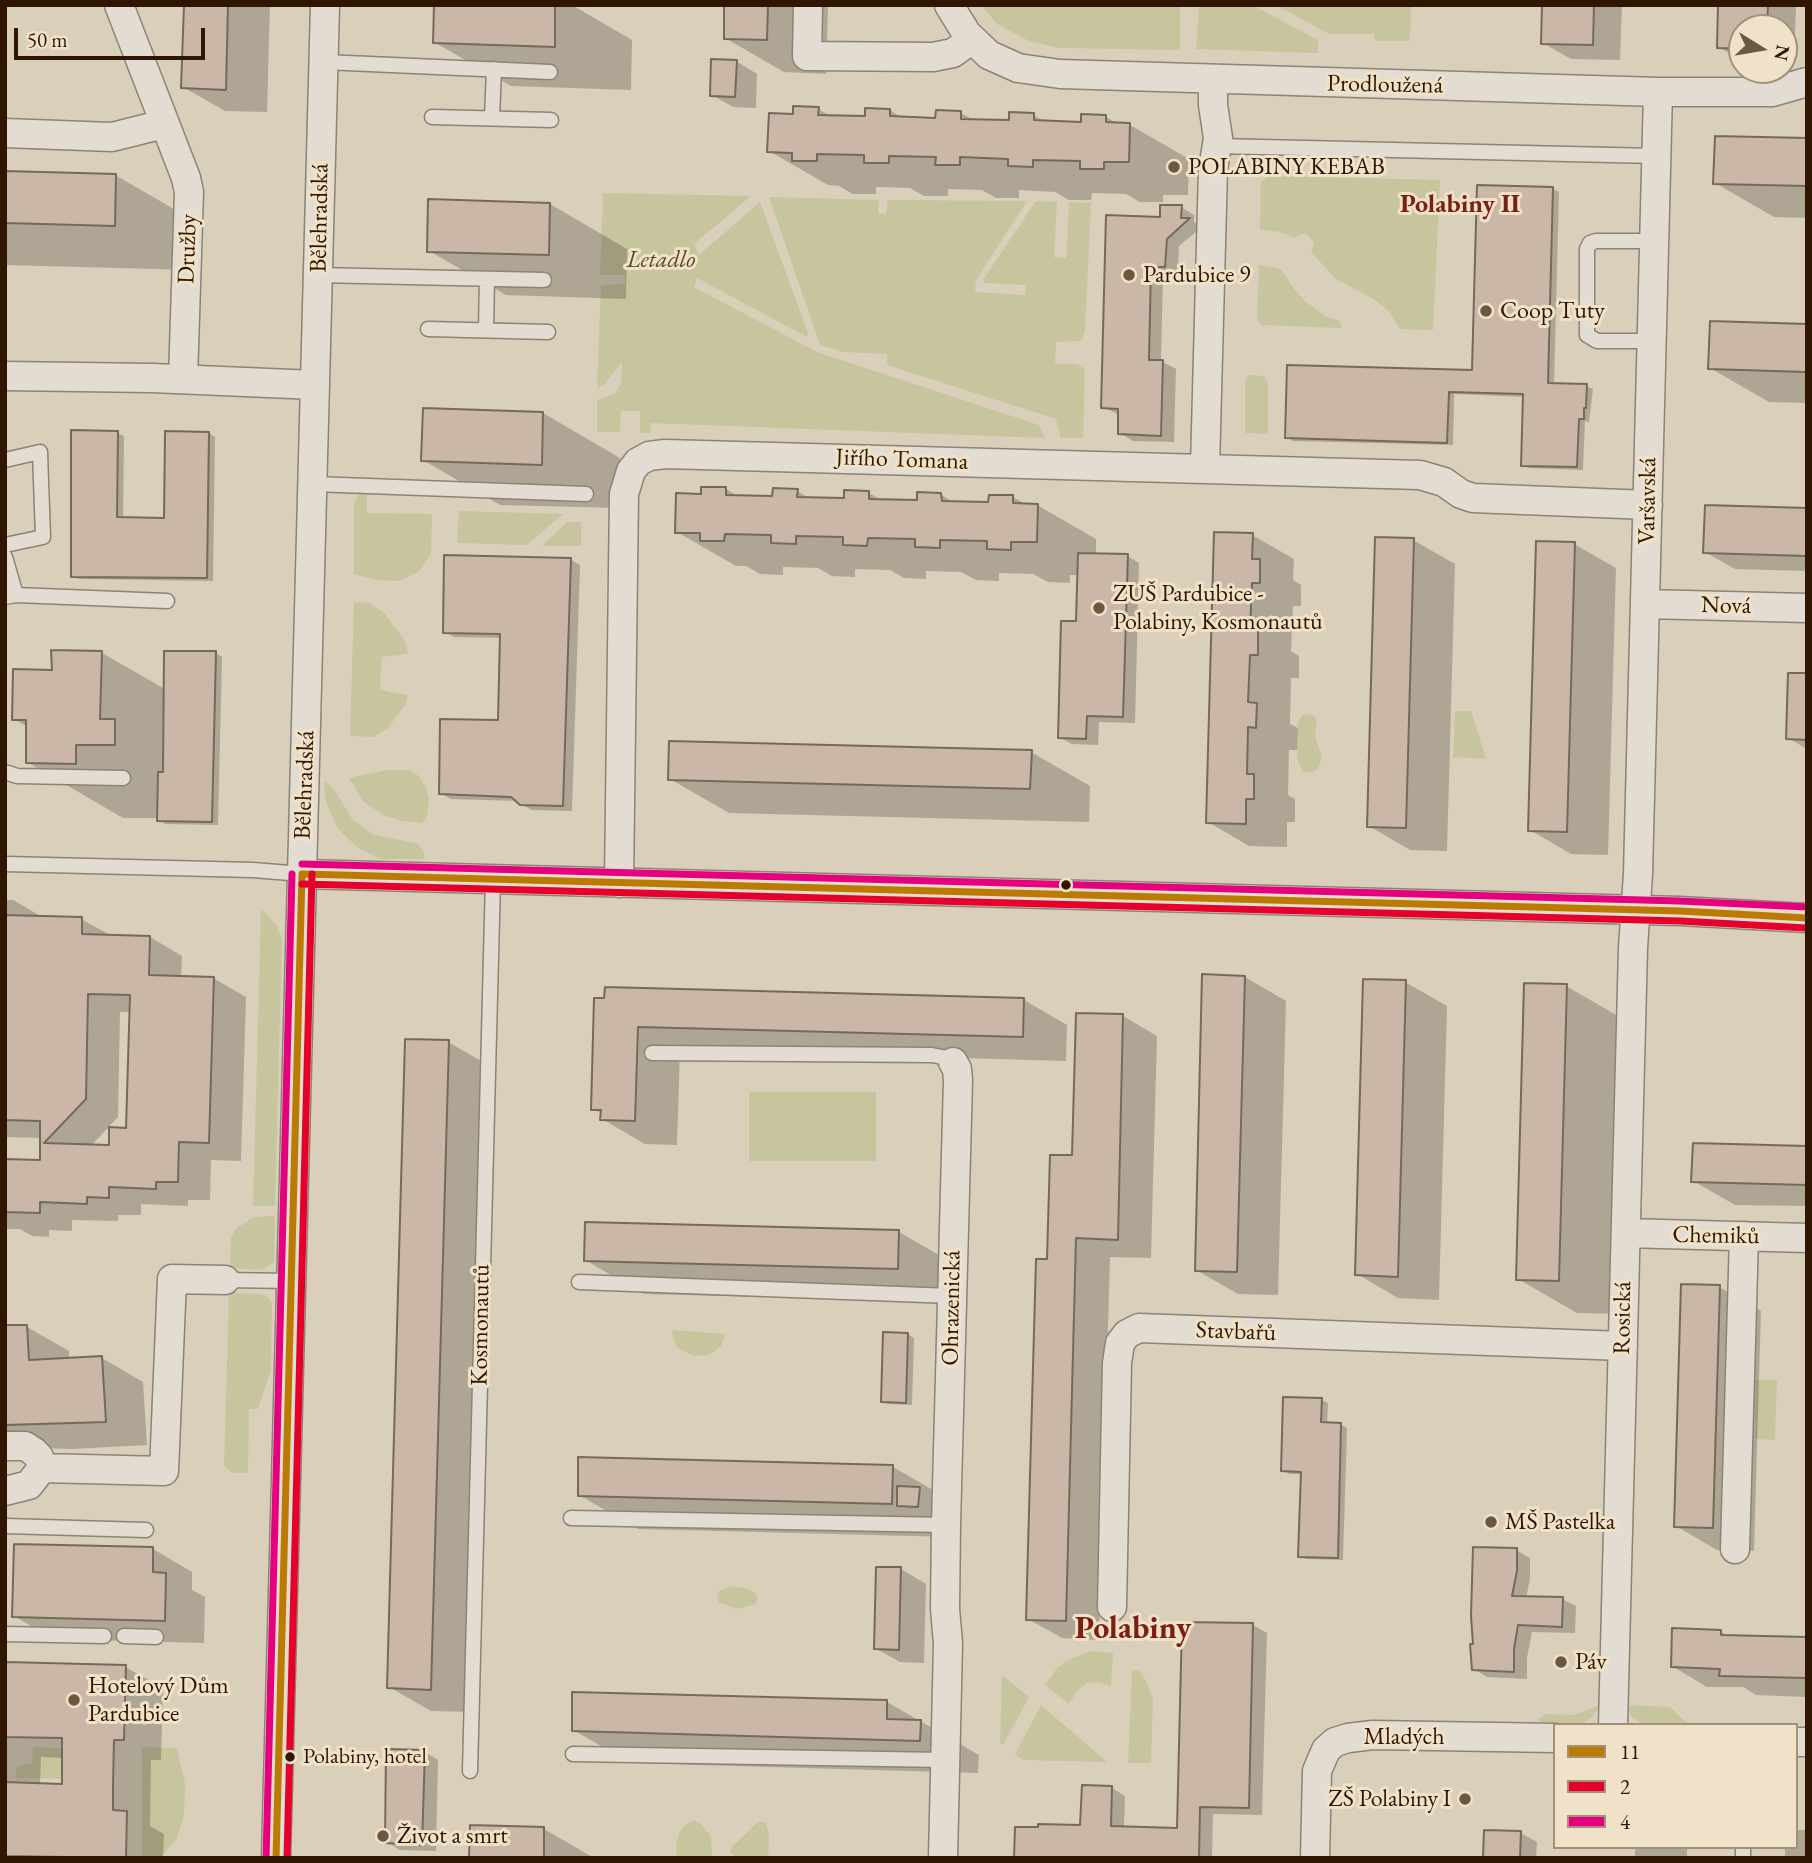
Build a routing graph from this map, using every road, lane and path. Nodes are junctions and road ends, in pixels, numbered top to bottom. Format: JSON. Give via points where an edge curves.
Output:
{"nodes":[{"id":1,"x":119,"y":5,"type":"edge"},
{"id":2,"x":325,"y":5,"type":"edge"},
{"id":3,"x":808,"y":5,"type":"edge"},
{"id":4,"x":949,"y":5,"type":"edge"},
{"id":5,"x":971,"y":40,"type":"junction"},
{"id":6,"x":324,"y":62,"type":"junction"},
{"id":7,"x":494,"y":69,"type":"junction"},
{"id":8,"x":550,"y":72,"type":"dead end"},
{"id":9,"x":1213,"y":81,"type":"junction"},
{"id":10,"x":1807,"y":82,"type":"edge"},
{"id":11,"x":1658,"y":92,"type":"junction"},
{"id":12,"x":432,"y":117,"type":"dead end"},
{"id":13,"x":492,"y":118,"type":"junction"},
{"id":14,"x":551,"y":120,"type":"dead end"},
{"id":15,"x":164,"y":124,"type":"junction"},
{"id":16,"x":5,"y":134,"type":"edge"},
{"id":17,"x":1217,"y":146,"type":"junction"},
{"id":18,"x":1656,"y":156,"type":"junction"},
{"id":19,"x":1654,"y":241,"type":"junction"},
{"id":20,"x":318,"y":275,"type":"junction"},
{"id":21,"x":487,"y":279,"type":"junction"},
{"id":22,"x":544,"y":280,"type":"dead end"},
{"id":23,"x":428,"y":329,"type":"dead end"},
{"id":24,"x":486,"y":330,"type":"junction"},
{"id":25,"x":548,"y":332,"type":"dead end"},
{"id":26,"x":1652,"y":341,"type":"junction"},
{"id":27,"x":5,"y":376,"type":"edge"},
{"id":28,"x":183,"y":379,"type":"junction"},
{"id":29,"x":315,"y":385,"type":"junction"},
{"id":30,"x":5,"y":460,"type":"edge"},
{"id":31,"x":1205,"y":467,"type":"junction"},
{"id":32,"x":313,"y":484,"type":"junction"},
{"id":33,"x":586,"y":494,"type":"dead end"},
{"id":34,"x":1648,"y":505,"type":"junction"},
{"id":35,"x":5,"y":545,"type":"edge"},
{"id":36,"x":5,"y":557,"type":"edge"},
{"id":37,"x":10,"y":596,"type":"edge"},
{"id":38,"x":167,"y":601,"type":"dead end"},
{"id":39,"x":1645,"y":604,"type":"junction"},
{"id":40,"x":1807,"y":608,"type":"edge"},
{"id":41,"x":5,"y":772,"type":"edge"},
{"id":42,"x":124,"y":778,"type":"dead end"},
{"id":43,"x":5,"y":864,"type":"edge"},
{"id":44,"x":302,"y":874,"type":"junction"},
{"id":45,"x":493,"y":879,"type":"junction"},
{"id":46,"x":618,"y":883,"type":"junction"},
{"id":47,"x":1636,"y":910,"type":"junction"},
{"id":48,"x":1807,"y":918,"type":"edge"},
{"id":49,"x":652,"y":1053,"type":"dead end"},
{"id":50,"x":953,"y":1062,"type":"joint"},
{"id":51,"x":1626,"y":1234,"type":"junction"},
{"id":52,"x":1744,"y":1236,"type":"junction"},
{"id":53,"x":1807,"y":1238,"type":"edge"},
{"id":54,"x":225,"y":1280,"type":"joint"},
{"id":55,"x":291,"y":1281,"type":"junction"},
{"id":56,"x":579,"y":1282,"type":"dead end"},
{"id":57,"x":952,"y":1296,"type":"junction"},
{"id":58,"x":1623,"y":1346,"type":"junction"},
{"id":59,"x":5,"y":1446,"type":"edge"},
{"id":60,"x":42,"y":1468,"type":"junction"},
{"id":61,"x":5,"y":1491,"type":"edge"},
{"id":62,"x":571,"y":1518,"type":"dead end"},
{"id":63,"x":946,"y":1525,"type":"junction"},
{"id":64,"x":5,"y":1526,"type":"edge"},
{"id":65,"x":146,"y":1530,"type":"dead end"},
{"id":66,"x":1735,"y":1549,"type":"dead end"},
{"id":67,"x":1112,"y":1607,"type":"dead end"},
{"id":68,"x":5,"y":1634,"type":"edge"},
{"id":69,"x":104,"y":1636,"type":"dead end"},
{"id":70,"x":124,"y":1636,"type":"dead end"},
{"id":71,"x":156,"y":1637,"type":"dead end"},
{"id":72,"x":1613,"y":1723,"type":"edge"},
{"id":73,"x":1553,"y":1738,"type":"edge"},
{"id":74,"x":573,"y":1754,"type":"dead end"},
{"id":75,"x":945,"y":1760,"type":"junction"},
{"id":76,"x":470,"y":1771,"type":"dead end"},
{"id":77,"x":275,"y":1858,"type":"edge"},
{"id":78,"x":943,"y":1858,"type":"edge"},
{"id":79,"x":1315,"y":1858,"type":"edge"}],
"edges":[{"from":1,"to":15,"type":"street","name":"Družby"},
{"from":2,"to":6,"type":"street","name":"Bělehradská"},
{"from":3,"to":5,"type":"street","via":[[807,56],[933,58],[953,53]]},
{"from":4,"to":5,"type":"street","name":"Prodloužená"},
{"from":5,"to":9,"type":"street","name":"Prodloužená","via":[[1001,62],[1041,72]]},
{"from":6,"to":7,"type":"lane"},
{"from":6,"to":20,"type":"street","name":"Bělehradská"},
{"from":7,"to":8,"type":"lane"},
{"from":7,"to":13,"type":"lane"},
{"from":9,"to":11,"type":"street","name":"Prodloužená"},
{"from":9,"to":17,"type":"street"},
{"from":10,"to":11,"type":"street","name":"Prodloužená","via":[[1772,92]]},
{"from":11,"to":18,"type":"street","name":"Varšavská"},
{"from":12,"to":13,"type":"lane"},
{"from":13,"to":14,"type":"lane"},
{"from":15,"to":16,"type":"street","via":[[112,137]]},
{"from":15,"to":28,"type":"street","name":"Družby","via":[[189,192]]},
{"from":17,"to":18,"type":"lane"},
{"from":17,"to":31,"type":"street"},
{"from":18,"to":19,"type":"street","name":"Varšavská"},
{"from":19,"to":26,"type":"street","name":"Varšavská"},
{"from":19,"to":26,"type":"lane","via":[[1596,241],[1587,249],[1587,335],[1597,341]]},
{"from":20,"to":21,"type":"lane"},
{"from":20,"to":29,"type":"street","name":"Bělehradská"},
{"from":21,"to":22,"type":"lane"},
{"from":21,"to":24,"type":"lane"},
{"from":23,"to":24,"type":"lane"},
{"from":24,"to":25,"type":"lane"},
{"from":26,"to":34,"type":"street","name":"Varšavská"},
{"from":27,"to":28,"type":"street"},
{"from":28,"to":29,"type":"street"},
{"from":29,"to":32,"type":"street","name":"Bělehradská"},
{"from":30,"to":35,"type":"lane","via":[[40,452],[43,537]]},
{"from":31,"to":34,"type":"street","name":"Jiřího Tomana","via":[[1420,475],[1480,499]]},
{"from":31,"to":46,"type":"street","name":"Jiřího Tomana","via":[[665,454],[638,462],[624,494]]},
{"from":32,"to":33,"type":"lane"},
{"from":32,"to":44,"type":"street","name":"Bělehradská"},
{"from":34,"to":39,"type":"street","name":"Varšavská"},
{"from":36,"to":37,"type":"lane"},
{"from":37,"to":38,"type":"lane"},
{"from":39,"to":40,"type":"street","name":"Nová"},
{"from":39,"to":47,"type":"street","name":"Varšavská"},
{"from":41,"to":42,"type":"lane"},
{"from":43,"to":44,"type":"lane"},
{"from":44,"to":45,"type":"street"},
{"from":44,"to":55,"type":"street","name":"Bělehradská"},
{"from":45,"to":46,"type":"street"},
{"from":45,"to":76,"type":"lane","name":"Kosmonautů"},
{"from":46,"to":47,"type":"street"},
{"from":47,"to":48,"type":"street"},
{"from":47,"to":51,"type":"street","name":"Rosická"},
{"from":49,"to":50,"type":"lane","name":"Ohrazenická","via":[[932,1055]]},
{"from":50,"to":57,"type":"street","name":"Ohrazenická","via":[[957,1080]]},
{"from":51,"to":52,"type":"street","name":"Chemiků"},
{"from":51,"to":58,"type":"street","name":"Rosická"},
{"from":52,"to":53,"type":"street","name":"Chemiků"},
{"from":52,"to":66,"type":"street"},
{"from":54,"to":55,"type":"lane"},
{"from":54,"to":60,"type":"street","via":[[172,1279],[163,1471]]},
{"from":55,"to":77,"type":"street","name":"Bělehradská"},
{"from":56,"to":57,"type":"lane"},
{"from":57,"to":63,"type":"street","name":"Ohrazenická"},
{"from":58,"to":67,"type":"street","name":"Stavbařů","via":[[1139,1328],[1127,1334],[1120,1343],[1117,1363]]},
{"from":58,"to":72,"type":"street","name":"Rosická"},
{"from":59,"to":60,"type":"street","via":[[25,1446],[39,1457]]},
{"from":60,"to":61,"type":"street","via":[[29,1485]]},
{"from":62,"to":63,"type":"lane"},
{"from":63,"to":75,"type":"street","name":"Ohrazenická"},
{"from":64,"to":65,"type":"lane"},
{"from":68,"to":69,"type":"lane"},
{"from":70,"to":71,"type":"lane"},
{"from":73,"to":79,"type":"street","name":"Mladých","via":[[1373,1735],[1335,1742],[1317,1771]]},
{"from":74,"to":75,"type":"lane"},
{"from":75,"to":78,"type":"street","name":"Ohrazenická"}]}
